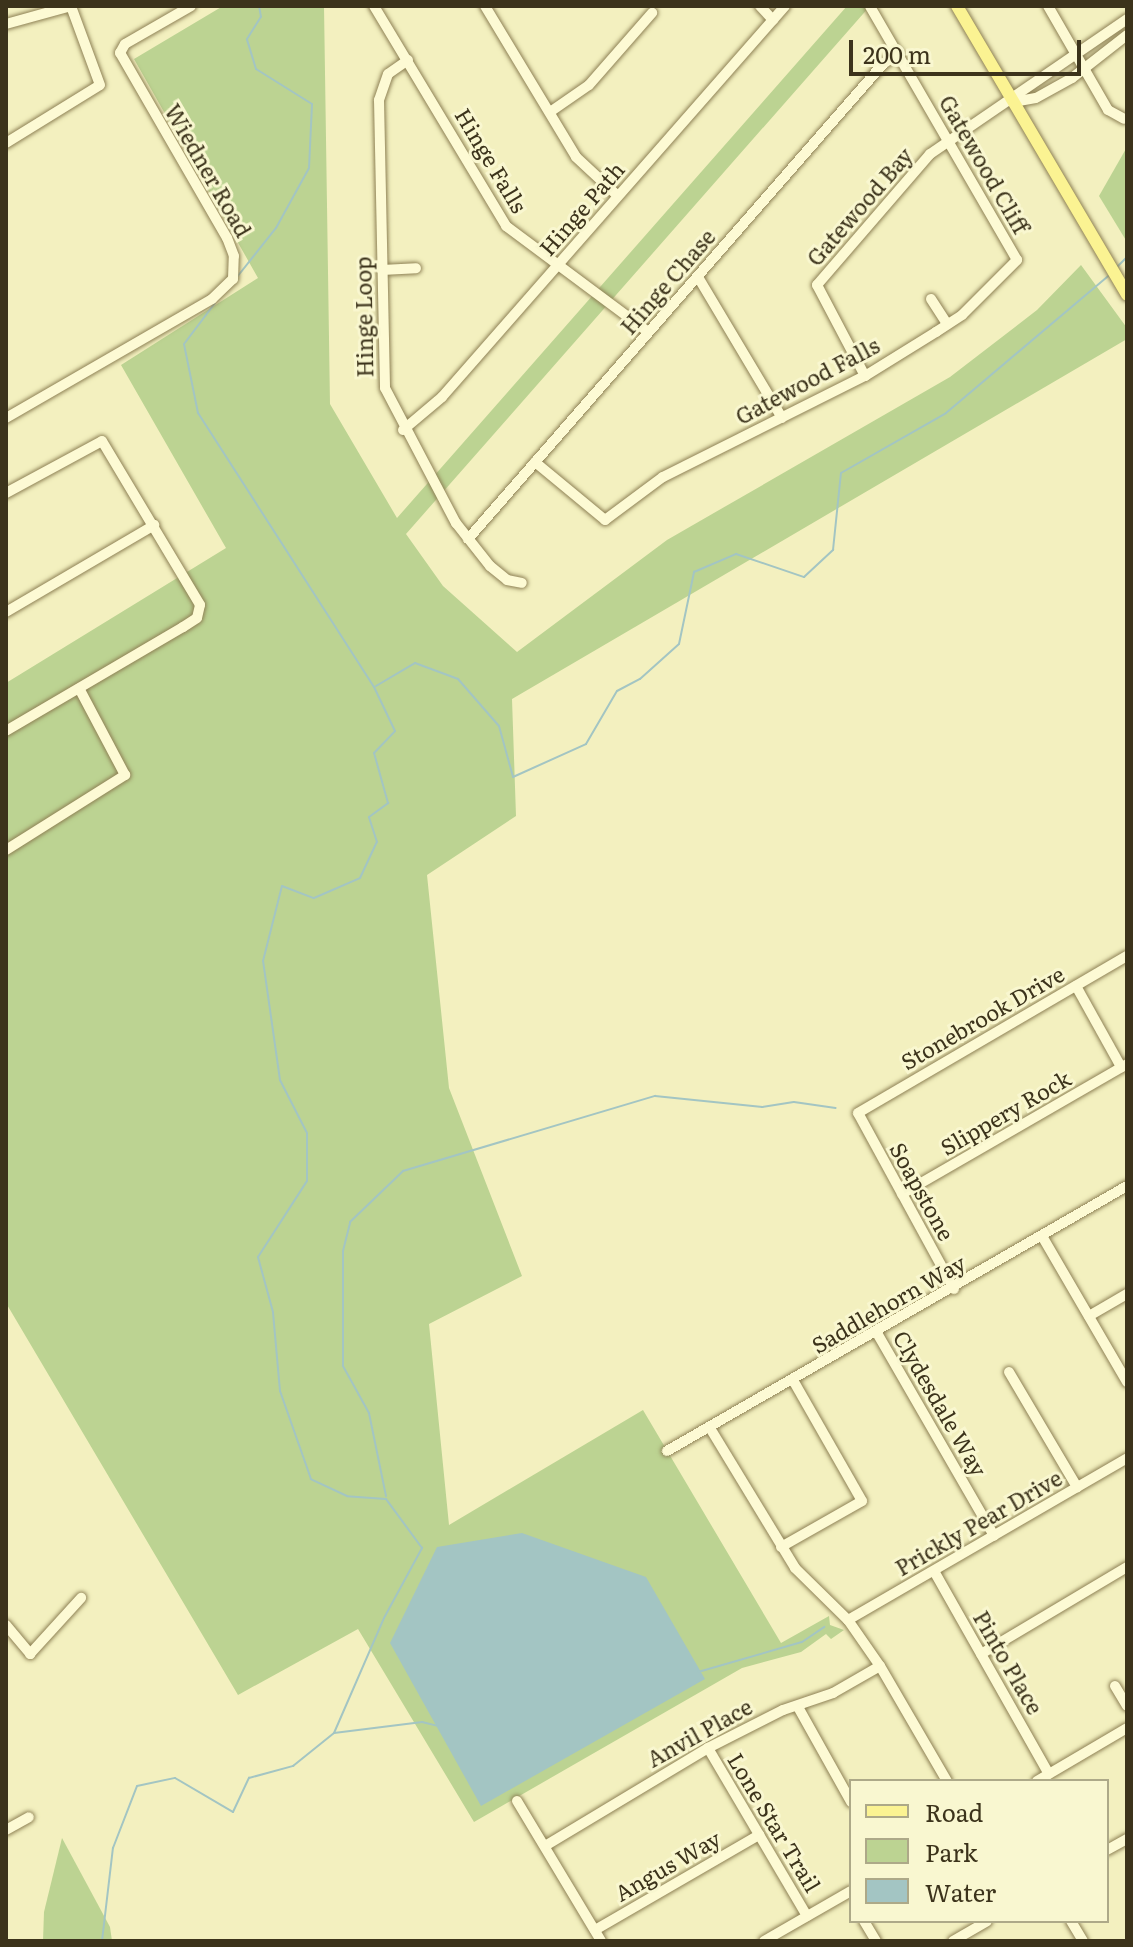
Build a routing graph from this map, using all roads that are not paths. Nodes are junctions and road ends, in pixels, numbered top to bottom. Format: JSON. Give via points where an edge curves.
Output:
{"nodes":[{"id":1,"x":71,"y":6,"type":"edge"},
{"id":2,"x":191,"y":6,"type":"edge"},
{"id":3,"x":374,"y":6,"type":"edge"},
{"id":4,"x":485,"y":6,"type":"edge"},
{"id":5,"x":760,"y":6,"type":"edge"},
{"id":6,"x":785,"y":6,"type":"edge"},
{"id":7,"x":870,"y":6,"type":"edge"},
{"id":8,"x":957,"y":6,"type":"edge"},
{"id":9,"x":1048,"y":6,"type":"edge"},
{"id":10,"x":652,"y":13,"type":"dead end"},
{"id":11,"x":1127,"y":19,"type":"edge"},
{"id":12,"x":773,"y":20,"type":"junction"},
{"id":13,"x":6,"y":24,"type":"edge"},
{"id":14,"x":1127,"y":35,"type":"edge"},
{"id":15,"x":898,"y":53,"type":"junction"},
{"id":16,"x":1077,"y":56,"type":"junction"},
{"id":17,"x":408,"y":60,"type":"junction"},
{"id":18,"x":1086,"y":69,"type":"junction"},
{"id":19,"x":1013,"y":102,"type":"junction"},
{"id":20,"x":550,"y":112,"type":"junction"},
{"id":21,"x":1124,"y":119,"type":"dead end"},
{"id":22,"x":950,"y":141,"type":"junction"},
{"id":23,"x":6,"y":143,"type":"edge"},
{"id":24,"x":618,"y":196,"type":"junction"},
{"id":25,"x":1017,"y":260,"type":"joint"},
{"id":26,"x":556,"y":266,"type":"junction"},
{"id":27,"x":416,"y":268,"type":"dead end"},
{"id":28,"x":382,"y":270,"type":"junction"},
{"id":29,"x":698,"y":277,"type":"junction"},
{"id":30,"x":1127,"y":295,"type":"edge"},
{"id":31,"x":931,"y":299,"type":"dead end"},
{"id":32,"x":947,"y":324,"type":"junction"},
{"id":33,"x":648,"y":332,"type":"junction"},
{"id":34,"x":865,"y":376,"type":"junction"},
{"id":35,"x":6,"y":418,"type":"edge"},
{"id":36,"x":782,"y":418,"type":"junction"},
{"id":37,"x":403,"y":430,"type":"junction"},
{"id":38,"x":535,"y":462,"type":"junction"},
{"id":39,"x":6,"y":493,"type":"edge"},
{"id":40,"x":154,"y":525,"type":"junction"},
{"id":41,"x":468,"y":539,"type":"junction"},
{"id":42,"x":522,"y":583,"type":"dead end"},
{"id":43,"x":6,"y":612,"type":"edge"},
{"id":44,"x":79,"y":688,"type":"junction"},
{"id":45,"x":6,"y":731,"type":"edge"},
{"id":46,"x":6,"y":850,"type":"edge"},
{"id":47,"x":1127,"y":956,"type":"edge"},
{"id":48,"x":1076,"y":986,"type":"junction"},
{"id":49,"x":1124,"y":1066,"type":"edge"},
{"id":50,"x":858,"y":1113,"type":"joint"},
{"id":51,"x":1127,"y":1186,"type":"edge"},
{"id":52,"x":902,"y":1194,"type":"junction"},
{"id":53,"x":1042,"y":1236,"type":"junction"},
{"id":54,"x":954,"y":1289,"type":"junction"},
{"id":55,"x":1127,"y":1294,"type":"edge"},
{"id":56,"x":1089,"y":1316,"type":"junction"},
{"id":57,"x":877,"y":1333,"type":"junction"},
{"id":58,"x":1009,"y":1372,"type":"dead end"},
{"id":59,"x":793,"y":1380,"type":"junction"},
{"id":60,"x":1127,"y":1382,"type":"edge"},
{"id":61,"x":710,"y":1428,"type":"junction"},
{"id":62,"x":667,"y":1451,"type":"dead end"},
{"id":63,"x":1127,"y":1458,"type":"edge"},
{"id":64,"x":1077,"y":1487,"type":"junction"},
{"id":65,"x":994,"y":1536,"type":"junction"},
{"id":66,"x":781,"y":1547,"type":"junction"},
{"id":67,"x":1127,"y":1567,"type":"edge"},
{"id":68,"x":934,"y":1571,"type":"junction"},
{"id":69,"x":81,"y":1598,"type":"dead end"},
{"id":70,"x":848,"y":1620,"type":"junction"},
{"id":71,"x":6,"y":1625,"type":"edge"},
{"id":72,"x":981,"y":1654,"type":"junction"},
{"id":73,"x":880,"y":1666,"type":"junction"},
{"id":74,"x":1115,"y":1686,"type":"dead end"},
{"id":75,"x":1127,"y":1706,"type":"edge"},
{"id":76,"x":798,"y":1707,"type":"junction"},
{"id":77,"x":1127,"y":1728,"type":"edge"},
{"id":78,"x":708,"y":1748,"type":"junction"},
{"id":79,"x":1049,"y":1774,"type":"junction"},
{"id":80,"x":946,"y":1779,"type":"edge"},
{"id":81,"x":1040,"y":1779,"type":"edge"},
{"id":82,"x":849,"y":1798,"type":"edge"},
{"id":83,"x":517,"y":1801,"type":"dead end"},
{"id":84,"x":29,"y":1817,"type":"dead end"},
{"id":85,"x":6,"y":1830,"type":"edge"},
{"id":86,"x":759,"y":1835,"type":"junction"},
{"id":87,"x":1127,"y":1839,"type":"edge"},
{"id":88,"x":545,"y":1846,"type":"junction"},
{"id":89,"x":1109,"y":1849,"type":"edge"},
{"id":90,"x":849,"y":1895,"type":"edge"},
{"id":91,"x":807,"y":1916,"type":"junction"},
{"id":92,"x":865,"y":1923,"type":"edge"},
{"id":93,"x":984,"y":1923,"type":"edge"},
{"id":94,"x":1072,"y":1923,"type":"edge"},
{"id":95,"x":595,"y":1930,"type":"junction"},
{"id":96,"x":601,"y":1941,"type":"edge"},
{"id":97,"x":764,"y":1941,"type":"edge"},
{"id":98,"x":876,"y":1941,"type":"edge"},
{"id":99,"x":953,"y":1941,"type":"edge"},
{"id":100,"x":1083,"y":1941,"type":"edge"}],
"edges":[{"from":1,"to":13,"type":"street"},
{"from":1,"to":23,"type":"street","via":[[100,85]]},
{"from":2,"to":35,"type":"street","name":"Wiedner Road","via":[[125,44],[120,53],[227,238],[234,256],[233,279],[212,299]]},
{"from":3,"to":17,"type":"street","name":"Hinge Falls"},
{"from":4,"to":20,"type":"street"},
{"from":5,"to":12,"type":"street"},
{"from":6,"to":12,"type":"street","name":"Hinge Path"},
{"from":7,"to":15,"type":"street","name":"Gatewood Cliff"},
{"from":8,"to":19,"type":"main road"},
{"from":9,"to":16,"type":"street"},
{"from":10,"to":20,"type":"street","via":[[589,85]]},
{"from":11,"to":16,"type":"street"},
{"from":12,"to":24,"type":"street","name":"Hinge Path"},
{"from":14,"to":18,"type":"street"},
{"from":15,"to":22,"type":"street","name":"Gatewood Cliff"},
{"from":15,"to":29,"type":"street","name":"Hinge Chase"},
{"from":16,"to":18,"type":"street"},
{"from":16,"to":19,"type":"street","via":[[1029,85]]},
{"from":17,"to":26,"type":"street","name":"Hinge Falls","via":[[506,226]]},
{"from":17,"to":28,"type":"street","name":"Hinge Loop","via":[[388,74],[379,100]]},
{"from":18,"to":19,"type":"street","via":[[1036,98]]},
{"from":18,"to":21,"type":"street","via":[[1108,110]]},
{"from":19,"to":22,"type":"street","name":"Gatewood Bay"},
{"from":19,"to":30,"type":"main road"},
{"from":20,"to":24,"type":"street","via":[[576,157]]},
{"from":22,"to":25,"type":"street","name":"Gatewood Cliff"},
{"from":22,"to":34,"type":"street","name":"Gatewood Bay","via":[[930,154],[817,285]]},
{"from":24,"to":26,"type":"street","name":"Hinge Path"},
{"from":25,"to":32,"type":"street","name":"Gatewood Falls"},
{"from":26,"to":33,"type":"street","name":"Hinge Falls"},
{"from":26,"to":37,"type":"street","name":"Hinge Path","via":[[418,422]]},
{"from":27,"to":28,"type":"street"},
{"from":28,"to":37,"type":"street","name":"Hinge Loop","via":[[385,388]]},
{"from":29,"to":33,"type":"street","name":"Hinge Chase"},
{"from":29,"to":36,"type":"street"},
{"from":31,"to":32,"type":"street"},
{"from":32,"to":34,"type":"street","name":"Gatewood Falls"},
{"from":33,"to":38,"type":"street","name":"Hinge Chase"},
{"from":34,"to":36,"type":"street","name":"Gatewood Falls"},
{"from":36,"to":38,"type":"street","name":"Gatewood Falls","via":[[663,477],[605,520]]},
{"from":37,"to":41,"type":"street","name":"Hinge Loop"},
{"from":38,"to":41,"type":"street","name":"Hinge Chase"},
{"from":39,"to":40,"type":"street","via":[[102,441]]},
{"from":40,"to":43,"type":"street"},
{"from":40,"to":44,"type":"street","via":[[197,598],[197,618]]},
{"from":41,"to":42,"type":"street","name":"Hinge Loop","via":[[507,580]]},
{"from":44,"to":45,"type":"street"},
{"from":44,"to":46,"type":"street","via":[[125,775]]},
{"from":47,"to":48,"type":"street","name":"Stonebrook Drive"},
{"from":48,"to":49,"type":"street"},
{"from":48,"to":50,"type":"street","name":"Stonebrook Drive"},
{"from":49,"to":52,"type":"street","name":"Slippery Rock"},
{"from":50,"to":52,"type":"street","name":"Soapstone"},
{"from":51,"to":53,"type":"street","name":"Saddlehorn Way"},
{"from":52,"to":54,"type":"street","name":"Soapstone"},
{"from":53,"to":54,"type":"street","name":"Saddlehorn Way"},
{"from":53,"to":56,"type":"street"},
{"from":54,"to":57,"type":"street","name":"Saddlehorn Way"},
{"from":55,"to":56,"type":"street"},
{"from":56,"to":60,"type":"street"},
{"from":57,"to":59,"type":"street","name":"Saddlehorn Way"},
{"from":57,"to":65,"type":"street","name":"Clydesdale Way"},
{"from":58,"to":64,"type":"street"},
{"from":59,"to":61,"type":"street","name":"Saddlehorn Way"},
{"from":59,"to":66,"type":"street","via":[[862,1501]]},
{"from":61,"to":62,"type":"street","name":"Saddlehorn Way"},
{"from":61,"to":66,"type":"street"},
{"from":63,"to":64,"type":"street","name":"Prickly Pear Drive"},
{"from":64,"to":65,"type":"street","name":"Prickly Pear Drive"},
{"from":65,"to":68,"type":"street","name":"Prickly Pear Drive"},
{"from":66,"to":70,"type":"street"},
{"from":67,"to":72,"type":"street"},
{"from":68,"to":70,"type":"street","name":"Prickly Pear Drive"},
{"from":68,"to":72,"type":"street","name":"Pinto Place"},
{"from":69,"to":71,"type":"street","via":[[30,1654]]},
{"from":70,"to":73,"type":"street"},
{"from":72,"to":79,"type":"street","name":"Pinto Place"},
{"from":73,"to":76,"type":"street","name":"Anvil Place"},
{"from":73,"to":80,"type":"street"},
{"from":74,"to":75,"type":"street"},
{"from":76,"to":78,"type":"street","name":"Anvil Place"},
{"from":76,"to":82,"type":"street"},
{"from":77,"to":79,"type":"street"},
{"from":78,"to":86,"type":"street","name":"Lone Star Trail"},
{"from":78,"to":88,"type":"street","name":"Anvil Place"},
{"from":79,"to":81,"type":"street"},
{"from":83,"to":88,"type":"street"},
{"from":84,"to":85,"type":"street"},
{"from":86,"to":91,"type":"street","name":"Lone Star Trail"},
{"from":86,"to":95,"type":"street","name":"Angus Way"},
{"from":87,"to":89,"type":"street"},
{"from":88,"to":95,"type":"street"},
{"from":90,"to":91,"type":"street"},
{"from":91,"to":97,"type":"street"},
{"from":92,"to":98,"type":"street"},
{"from":93,"to":99,"type":"street"},
{"from":94,"to":100,"type":"street"},
{"from":95,"to":96,"type":"street"}]}
